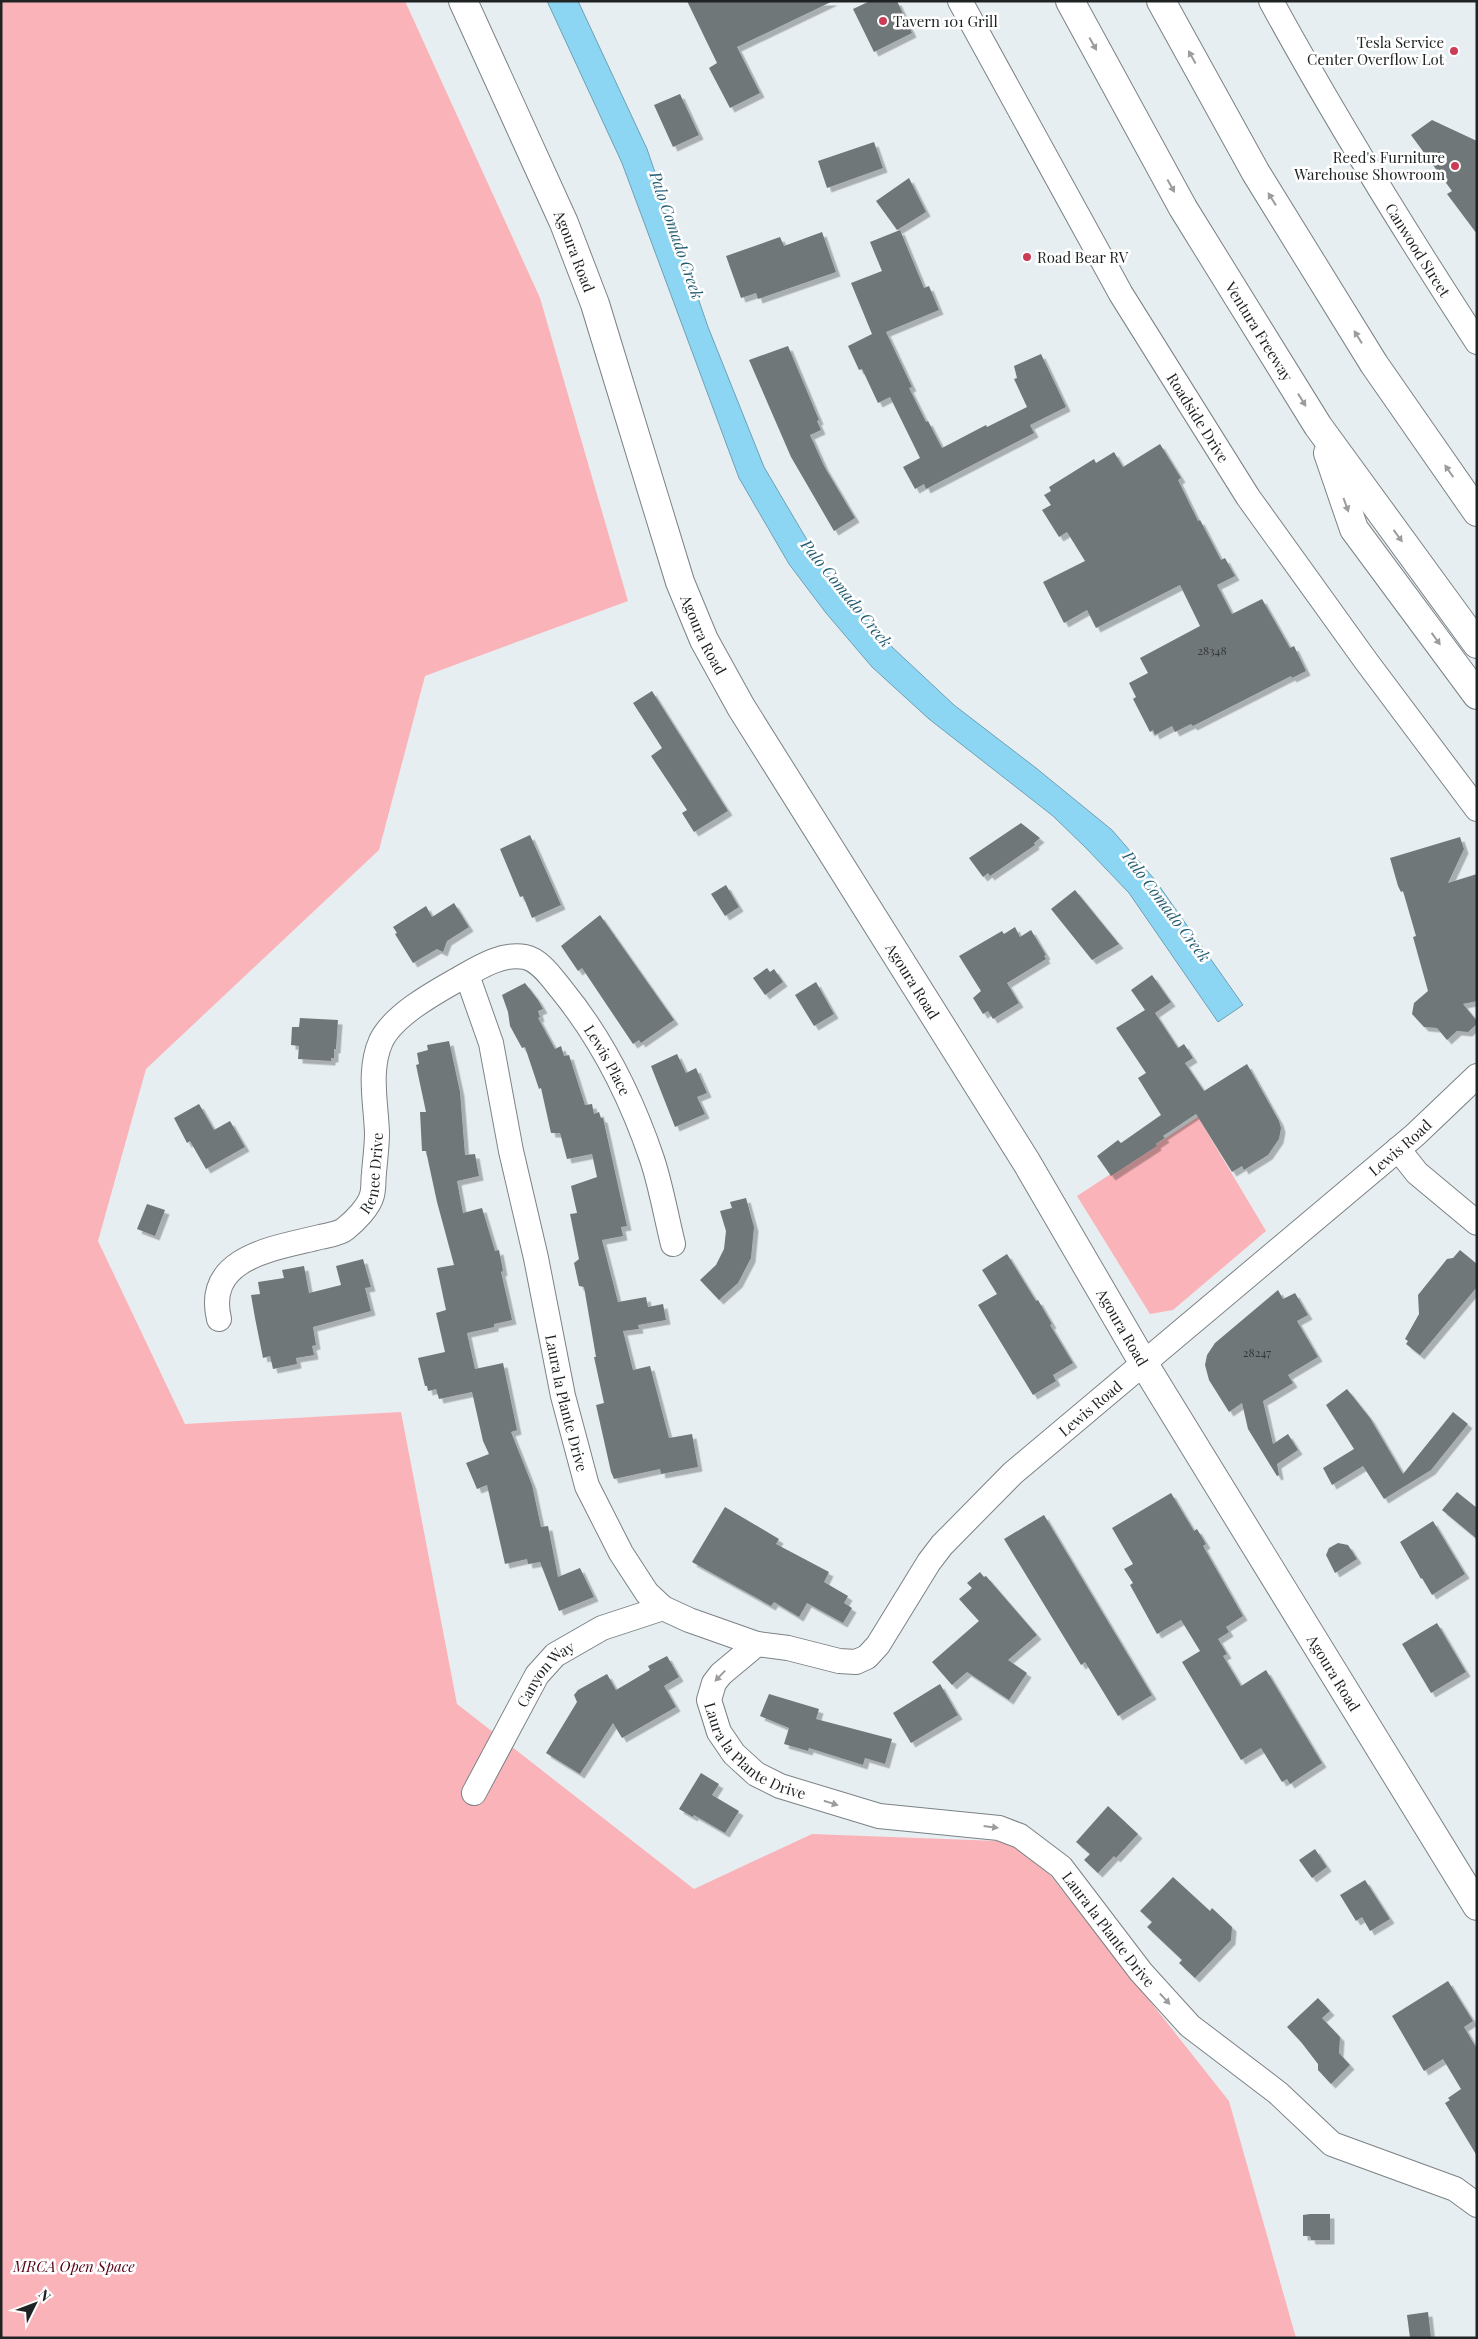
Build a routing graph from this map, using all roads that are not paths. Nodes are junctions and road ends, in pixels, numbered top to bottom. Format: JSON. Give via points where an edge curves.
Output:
{"nodes":[{"id":1,"x":463,"y":1,"type":"edge"},
{"id":2,"x":960,"y":1,"type":"edge"},
{"id":3,"x":1070,"y":1,"type":"edge"},
{"id":4,"x":1161,"y":1,"type":"edge"},
{"id":5,"x":1271,"y":1,"type":"edge"},
{"id":6,"x":1477,"y":342,"type":"edge"},
{"id":7,"x":1318,"y":426,"type":"junction"},
{"id":8,"x":1477,"y":512,"type":"edge"},
{"id":9,"x":1477,"y":644,"type":"edge"},
{"id":10,"x":1477,"y":695,"type":"edge"},
{"id":11,"x":1477,"y":808,"type":"edge"},
{"id":12,"x":468,"y":975,"type":"junction"},
{"id":13,"x":1477,"y":1076,"type":"edge"},
{"id":14,"x":1398,"y":1149,"type":"junction"},
{"id":15,"x":1477,"y":1222,"type":"edge"},
{"id":16,"x":673,"y":1244,"type":"dead end"},
{"id":17,"x":219,"y":1319,"type":"dead end"},
{"id":18,"x":1144,"y":1364,"type":"junction"},
{"id":19,"x":663,"y":1608,"type":"junction"},
{"id":20,"x":757,"y":1644,"type":"junction"},
{"id":21,"x":474,"y":1793,"type":"dead end"},
{"id":22,"x":1477,"y":1906,"type":"edge"},
{"id":23,"x":1477,"y":2205,"type":"edge"}],
"edges":[{"from":1,"to":18,"type":"main road","name":"Agoura Road","via":[[568,232],[595,304],[680,582],[704,640],[741,708],[1027,1162]]},
{"from":2,"to":11,"type":"street","name":"Roadside Drive","via":[[1121,294],[1248,497]]},
{"from":3,"to":7,"type":"main road","name":"Ventura Freeway","one_way":true,"via":[[1183,208]]},
{"from":8,"to":4,"type":"main road","one_way":true,"via":[[1374,364],[1256,173]]},
{"from":5,"to":6,"type":"street","name":"Canwood Street","via":[[1398,222]]},
{"from":7,"to":9,"type":"main road","name":"Ventura Freeway","one_way":true},
{"from":7,"to":10,"type":"main road","one_way":true,"via":[[1354,528]]},
{"from":12,"to":16,"type":"street","name":"Lewis Place","via":[[489,963],[509,957],[526,957],[544,969],[578,1010],[615,1070],[633,1109],[653,1161]]},
{"from":12,"to":17,"type":"street","name":"Renee Drive","via":[[428,997],[392,1025],[381,1041],[375,1061],[373,1097],[377,1133],[372,1196],[360,1216],[344,1231],[257,1253],[240,1261],[224,1278],[218,1292]]},
{"from":12,"to":19,"type":"street","name":"Laura la Plante Drive","via":[[491,1043],[563,1396],[587,1486],[620,1553],[647,1593]]},
{"from":13,"to":14,"type":"street","name":"Lewis Road"},
{"from":14,"to":15,"type":"street","via":[[1417,1173]]},
{"from":14,"to":18,"type":"street","name":"Lewis Road"},
{"from":18,"to":20,"type":"street","name":"Lewis Road","via":[[1013,1472],[942,1545],[878,1646],[867,1657],[856,1662],[839,1661]]},
{"from":18,"to":22,"type":"main road","name":"Agoura Road"},
{"from":19,"to":20,"type":"street","name":"Laura la Plante Drive"},
{"from":19,"to":21,"type":"street","name":"Canyon Way","via":[[602,1628],[555,1655],[538,1675]]},
{"from":20,"to":23,"type":"street","name":"Laura la Plante Drive","one_way":true,"via":[[721,1674],[714,1682],[708,1700],[719,1732],[734,1754],[756,1774],[780,1786],[878,1816],[999,1828],[1020,1836],[1061,1867],[1141,1972],[1190,2026],[1278,2093],[1332,2144],[1456,2190]]}]}
